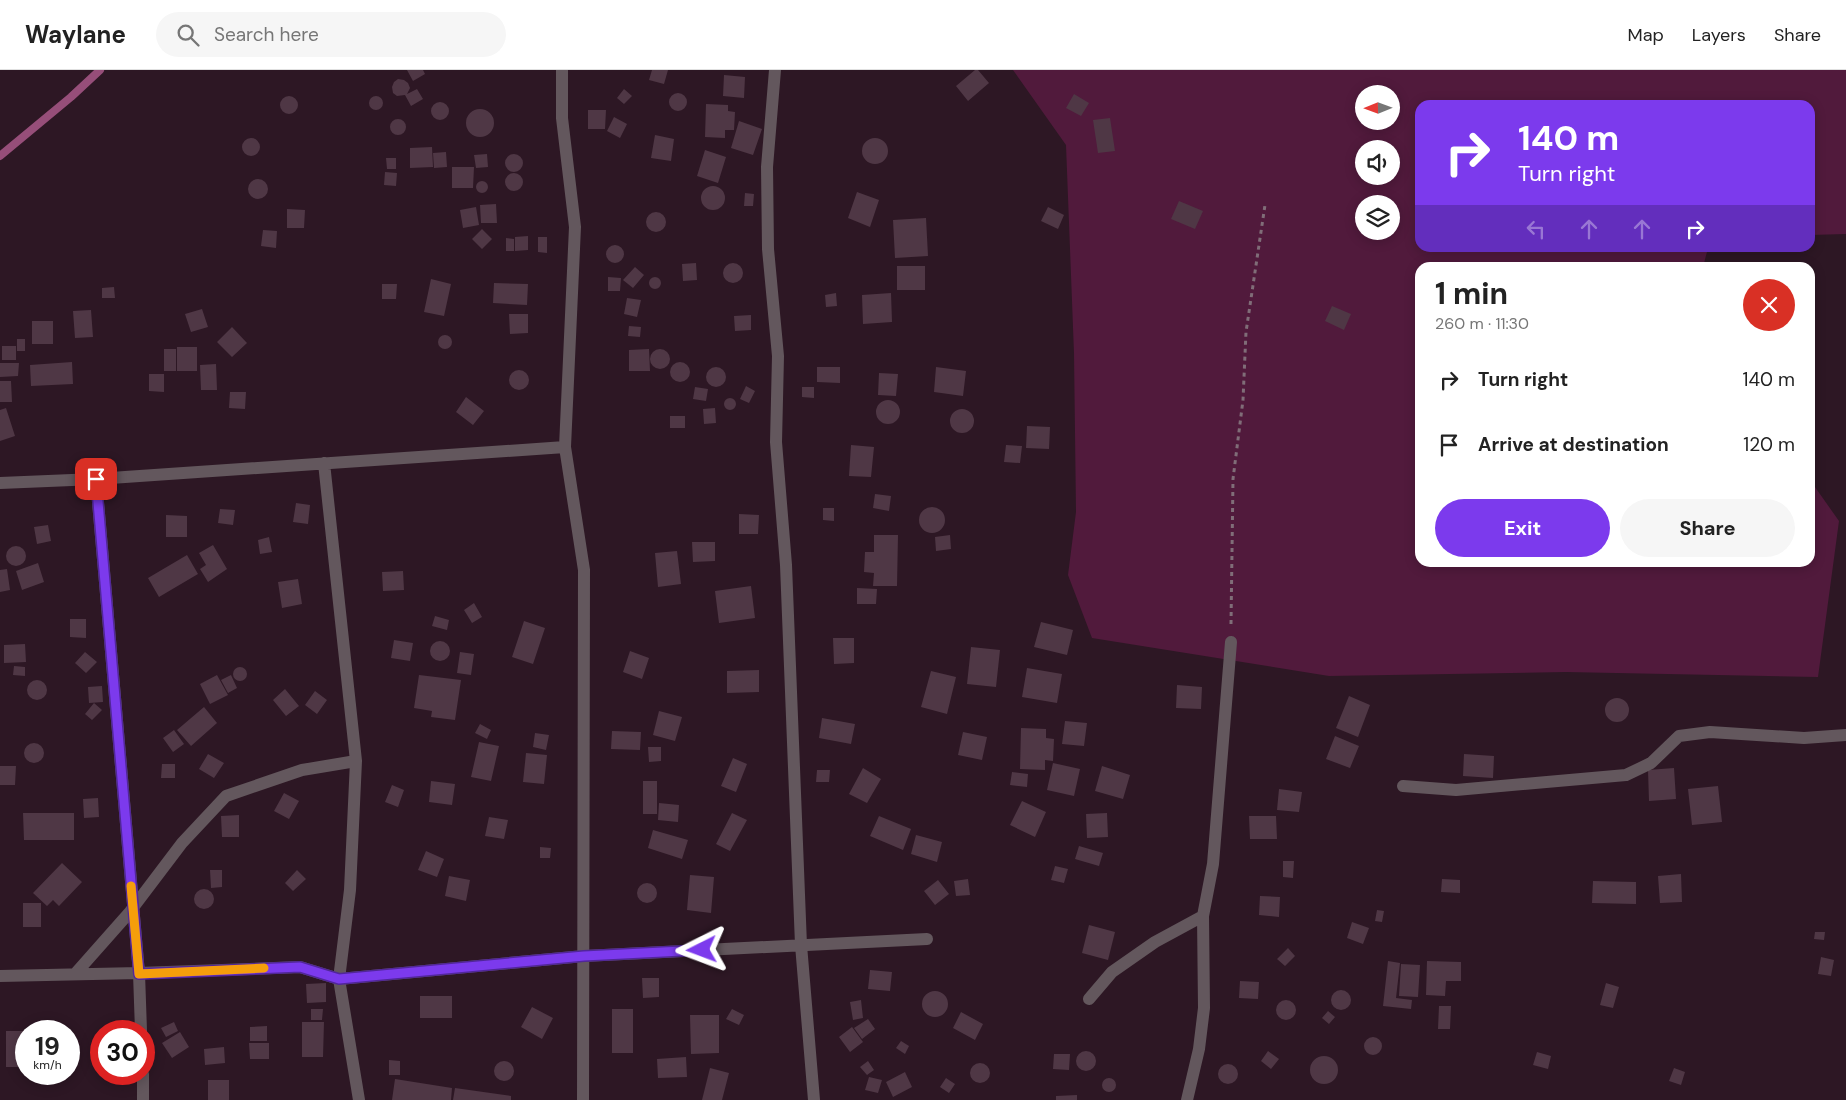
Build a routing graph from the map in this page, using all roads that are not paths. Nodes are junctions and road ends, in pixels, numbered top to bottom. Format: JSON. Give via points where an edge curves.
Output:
{"nodes":[{"id":1,"x":562,"y":70,"type":"edge"},
{"id":2,"x":775,"y":70,"type":"edge"},
{"id":3,"x":566,"y":446,"type":"junction"},
{"id":4,"x":324,"y":463,"type":"junction"},
{"id":5,"x":96,"y":479,"type":"junction"},
{"id":6,"x":0,"y":483,"type":"edge"},
{"id":7,"x":1231,"y":642,"type":"road end"},
{"id":8,"x":1846,"y":735,"type":"edge"},
{"id":9,"x":356,"y":761,"type":"junction"},
{"id":10,"x":1403,"y":786,"type":"dead end"},
{"id":11,"x":133,"y":907,"type":"junction"},
{"id":12,"x":1203,"y":916,"type":"junction"},
{"id":13,"x":927,"y":939,"type":"dead end"},
{"id":14,"x":801,"y":945,"type":"junction"},
{"id":15,"x":584,"y":956,"type":"junction"},
{"id":16,"x":76,"y":974,"type":"junction"},
{"id":17,"x":139,"y":974,"type":"junction"},
{"id":18,"x":0,"y":976,"type":"edge"},
{"id":19,"x":339,"y":979,"type":"junction"},
{"id":20,"x":1089,"y":999,"type":"dead end"},
{"id":21,"x":141,"y":1020,"type":"edge"},
{"id":22,"x":143,"y":1085,"type":"edge"},
{"id":23,"x":143,"y":1100,"type":"edge"},
{"id":24,"x":359,"y":1100,"type":"edge"},
{"id":25,"x":583,"y":1100,"type":"edge"},
{"id":26,"x":814,"y":1100,"type":"edge"},
{"id":27,"x":1187,"y":1100,"type":"edge"}],
"edges":[{"from":1,"to":3,"type":"street","via":[[562,118],[575,227]]},
{"from":2,"to":14,"type":"street","via":[[767,167],[768,249],[778,356],[776,442],[786,565]]},
{"from":3,"to":4,"type":"street"},
{"from":3,"to":15,"type":"street","via":[[584,570]]},
{"from":4,"to":5,"type":"street"},
{"from":4,"to":9,"type":"street"},
{"from":5,"to":6,"type":"street"},
{"from":5,"to":11,"type":"street"},
{"from":7,"to":12,"type":"street","via":[[1213,864]]},
{"from":8,"to":10,"type":"street","via":[[1804,738],[1710,732],[1679,736],[1651,763],[1626,775],[1456,790]]},
{"from":9,"to":11,"type":"street","via":[[302,770],[226,796],[182,843]]},
{"from":9,"to":19,"type":"street","via":[[350,890]]},
{"from":11,"to":16,"type":"street"},
{"from":11,"to":17,"type":"street"},
{"from":12,"to":20,"type":"street","via":[[1155,942],[1112,972]]},
{"from":12,"to":27,"type":"street","via":[[1204,1008],[1199,1049]]},
{"from":13,"to":14,"type":"street"},
{"from":14,"to":15,"type":"street"},
{"from":14,"to":26,"type":"street"},
{"from":15,"to":19,"type":"street"},
{"from":15,"to":25,"type":"street"},
{"from":16,"to":17,"type":"street"},
{"from":16,"to":18,"type":"street"},
{"from":17,"to":19,"type":"street","via":[[300,967]]},
{"from":17,"to":21,"type":"street"},
{"from":19,"to":24,"type":"street"},
{"from":22,"to":23,"type":"street"}]}
